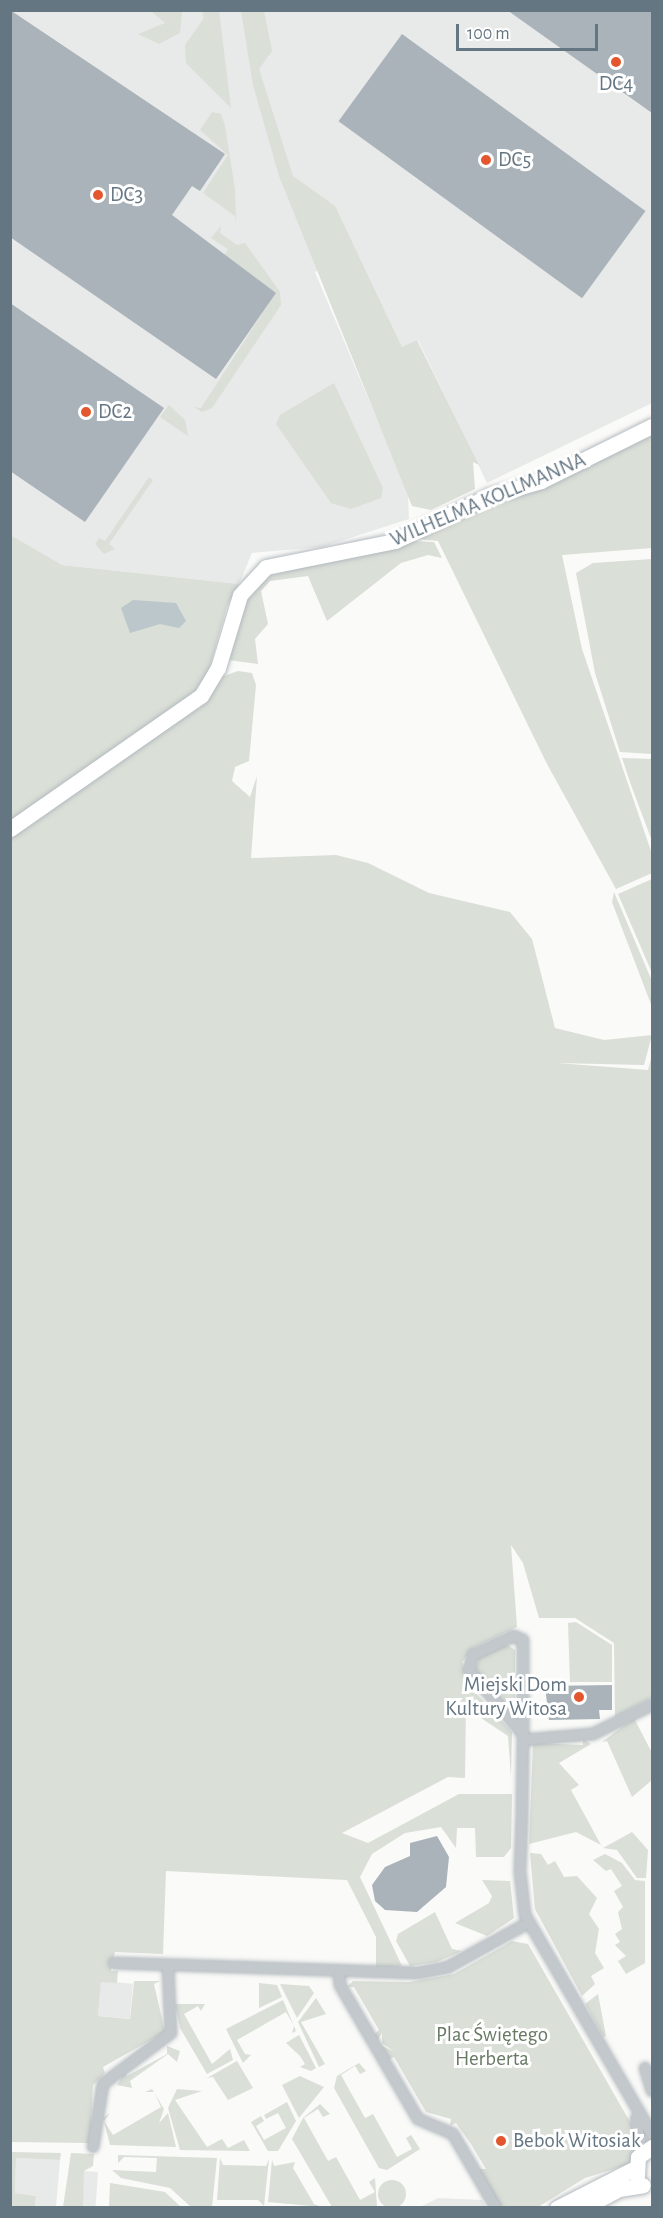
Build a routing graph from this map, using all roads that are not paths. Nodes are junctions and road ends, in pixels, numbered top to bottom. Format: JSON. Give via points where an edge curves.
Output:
{"nodes":[{"id":1,"x":652,"y":426,"type":"edge"},
{"id":2,"x":10,"y":829,"type":"edge"},
{"id":3,"x":652,"y":1705,"type":"edge"},
{"id":4,"x":522,"y":1736,"type":"junction"},
{"id":5,"x":528,"y":1923,"type":"junction"},
{"id":6,"x":114,"y":1963,"type":"dead end"},
{"id":7,"x":168,"y":1967,"type":"junction"},
{"id":8,"x":339,"y":1972,"type":"junction"},
{"id":9,"x":645,"y":2068,"type":"dead end"},
{"id":10,"x":652,"y":2091,"type":"edge"},
{"id":11,"x":627,"y":2097,"type":"junction"},
{"id":12,"x":652,"y":2134,"type":"edge"},
{"id":13,"x":93,"y":2147,"type":"dead end"},
{"id":14,"x":647,"y":2150,"type":"edge"},
{"id":15,"x":635,"y":2168,"type":"junction"},
{"id":16,"x":648,"y":2187,"type":"edge"},
{"id":17,"x":496,"y":2208,"type":"edge"},
{"id":18,"x":557,"y":2208,"type":"edge"},
{"id":19,"x":583,"y":2208,"type":"edge"}],
"edges":[{"from":1,"to":2,"type":"street","name":"WILHELMA KOLLMANNA","via":[[541,481],[462,508],[389,543],[261,571],[237,601],[220,660],[201,696]]},
{"from":3,"to":4,"type":"street","via":[[593,1734]]},
{"from":4,"to":4,"type":"street","via":[[523,1640],[514,1636],[473,1655],[469,1670]]},
{"from":4,"to":5,"type":"street","via":[[520,1872]]},
{"from":5,"to":8,"type":"street","via":[[440,1969]]},
{"from":5,"to":11,"type":"street"},
{"from":6,"to":7,"type":"street"},
{"from":7,"to":8,"type":"street"},
{"from":7,"to":13,"type":"street","via":[[164,1979],[171,2033],[103,2084]]},
{"from":8,"to":17,"type":"street","via":[[340,1985],[418,2119],[453,2134]]},
{"from":9,"to":10,"type":"street"},
{"from":11,"to":12,"type":"street"},
{"from":11,"to":14,"type":"street"},
{"from":14,"to":15,"type":"street"},
{"from":15,"to":16,"type":"street"},
{"from":15,"to":18,"type":"street"},
{"from":16,"to":19,"type":"street","via":[[619,2189]]}]}
